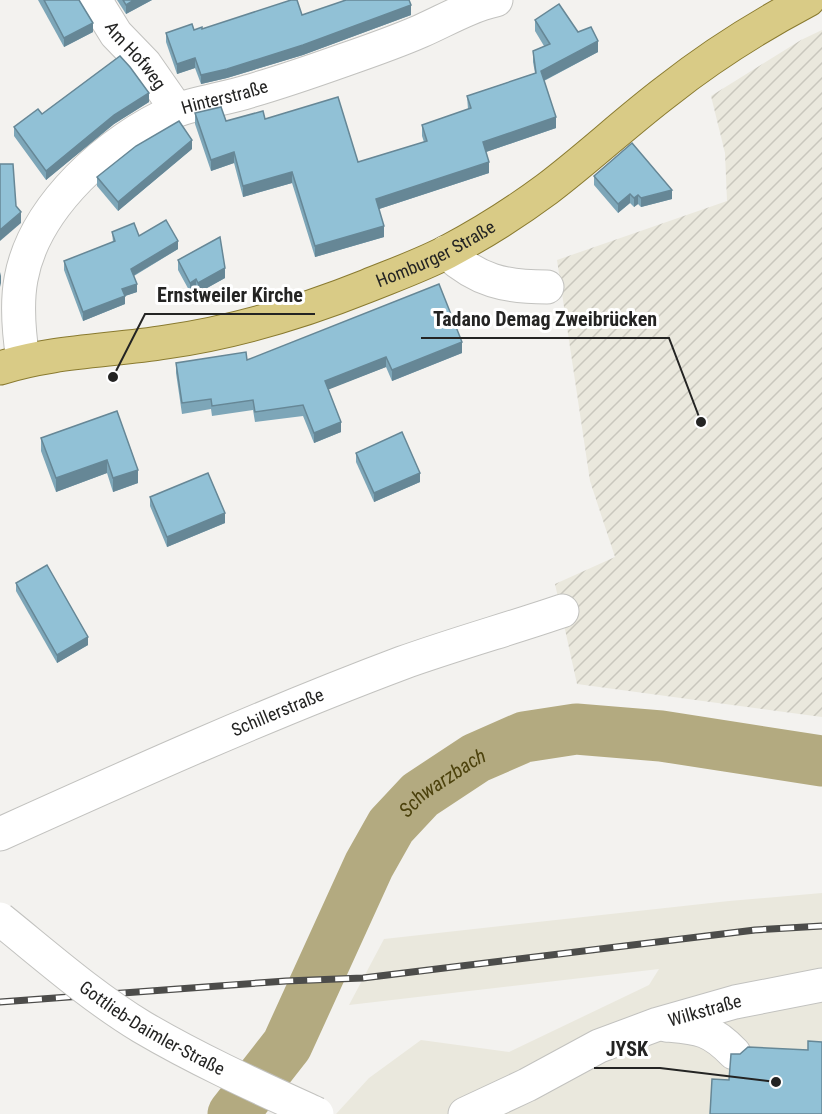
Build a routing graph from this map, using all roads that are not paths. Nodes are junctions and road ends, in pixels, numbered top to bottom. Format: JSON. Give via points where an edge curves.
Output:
{"nodes":[{"id":1,"x":95,"y":0,"type":"edge"},
{"id":2,"x":496,"y":0,"type":"edge"},
{"id":3,"x":798,"y":2,"type":"edge"},
{"id":4,"x":177,"y":110,"type":"junction"},
{"id":5,"x":446,"y":252,"type":"junction"},
{"id":6,"x":10,"y":274,"type":"edge"},
{"id":7,"x":547,"y":287,"type":"dead end"},
{"id":8,"x":11,"y":364,"type":"edge"},
{"id":9,"x":562,"y":611,"type":"dead end"},
{"id":10,"x":0,"y":834,"type":"edge"},
{"id":11,"x":0,"y":919,"type":"edge"},
{"id":12,"x":822,"y":985,"type":"edge"},
{"id":13,"x":658,"y":1024,"type":"junction"},
{"id":14,"x":734,"y":1053,"type":"edge"},
{"id":15,"x":527,"y":1085,"type":"junction"},
{"id":16,"x":317,"y":1114,"type":"edge"},
{"id":17,"x":465,"y":1114,"type":"edge"},
{"id":18,"x":484,"y":1114,"type":"edge"}],
"edges":[{"from":1,"to":4,"type":"street","name":"Am Hofweg","via":[[116,34],[145,63]]},
{"from":2,"to":4,"type":"street","name":"Hinterstraße","via":[[344,60],[249,92]]},
{"from":3,"to":5,"type":"main road","name":"Homburger Straße","via":[[705,62],[547,189]]},
{"from":4,"to":6,"type":"street","name":"Hinterstraße","via":[[119,143],[94,163],[67,191]]},
{"from":5,"to":7,"type":"street","via":[[462,267],[490,280]]},
{"from":5,"to":8,"type":"main road","name":"Homburger Straße","via":[[328,301],[224,333]]},
{"from":6,"to":8,"type":"street","name":"Hinterstraße","via":[[18,326]]},
{"from":9,"to":10,"type":"street","name":"Schillerstraße","via":[[400,664]]},
{"from":11,"to":16,"type":"street","name":"Gottlieb-Daimler-Straße","bridge":true,"via":[[73,979],[140,1026]]},
{"from":12,"to":13,"type":"street","name":"Wilkstraße","via":[[735,1002]]},
{"from":13,"to":14,"type":"street","via":[[697,1028],[716,1035]]},
{"from":13,"to":15,"type":"street","name":"Wilkstraße","via":[[599,1046]]},
{"from":15,"to":17,"type":"street","name":"Wilkstraße"},
{"from":15,"to":18,"type":"street"}]}
